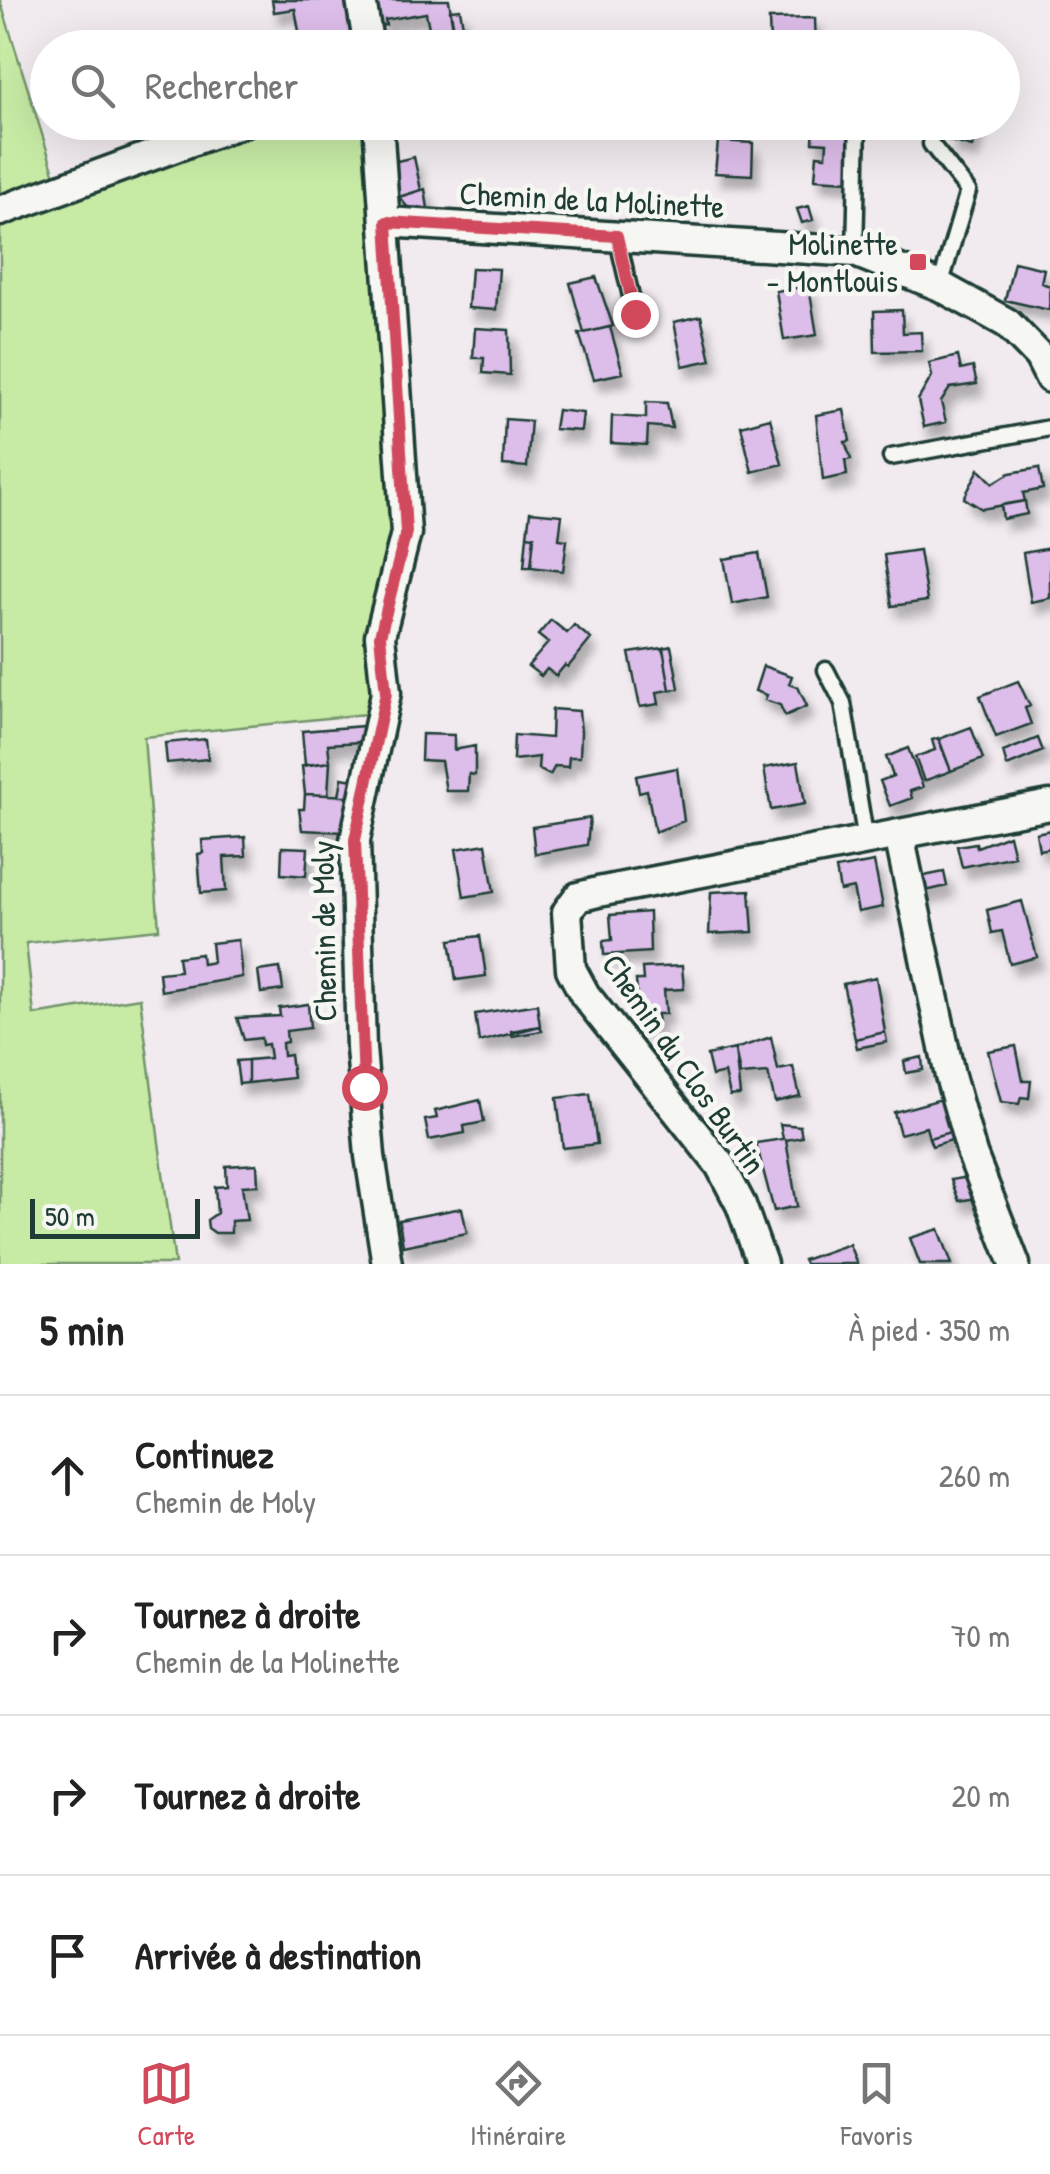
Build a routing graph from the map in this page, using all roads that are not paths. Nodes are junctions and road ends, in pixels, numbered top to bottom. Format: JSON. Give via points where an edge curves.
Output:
{"nodes":[{"id":1,"x":360,"y":0,"type":"edge"},
{"id":2,"x":366,"y":30,"type":"edge"},
{"id":3,"x":194,"y":140,"type":"edge"},
{"id":4,"x":380,"y":140,"type":"edge"},
{"id":5,"x":857,"y":140,"type":"edge"},
{"id":6,"x":930,"y":144,"type":"dead end"},
{"id":7,"x":0,"y":211,"type":"edge"},
{"id":8,"x":387,"y":222,"type":"junction"},
{"id":9,"x":617,"y":236,"type":"junction"},
{"id":10,"x":854,"y":252,"type":"junction"},
{"id":11,"x":940,"y":286,"type":"junction"},
{"id":12,"x":635,"y":314,"type":"dead end"},
{"id":13,"x":1046,"y":362,"type":"edge"},
{"id":14,"x":1050,"y":428,"type":"edge"},
{"id":15,"x":890,"y":456,"type":"dead end"},
{"id":16,"x":826,"y":670,"type":"dead end"},
{"id":17,"x":1050,"y":805,"type":"edge"},
{"id":18,"x":899,"y":835,"type":"junction"},
{"id":19,"x":866,"y":841,"type":"junction"},
{"id":20,"x":387,"y":1264,"type":"edge"},
{"id":21,"x":762,"y":1264,"type":"edge"},
{"id":22,"x":1015,"y":1264,"type":"edge"}],
"edges":[{"from":1,"to":2,"type":"street"},
{"from":3,"to":7,"type":"street"},
{"from":4,"to":8,"type":"street","name":"Chemin de Moly"},
{"from":5,"to":10,"type":"lane"},
{"from":6,"to":11,"type":"lane","via":[[968,191]]},
{"from":8,"to":9,"type":"street","name":"Chemin de la Molinette"},
{"from":8,"to":20,"type":"street","name":"Chemin de Moly","via":[[406,532],[380,636],[386,693],[355,840],[361,1048]]},
{"from":9,"to":10,"type":"street","name":"Chemin de la Molinette"},
{"from":9,"to":12,"type":"lane"},
{"from":10,"to":11,"type":"street","name":"Chemin de la Molinette"},
{"from":11,"to":13,"type":"street","name":"Chemin de la Molinette","via":[[1007,323]]},
{"from":14,"to":15,"type":"lane"},
{"from":16,"to":19,"type":"lane","via":[[842,703]]},
{"from":17,"to":18,"type":"street","name":"Chemin du Clos Burtin"},
{"from":18,"to":19,"type":"street","name":"Chemin du Clos Burtin"},
{"from":18,"to":22,"type":"street","via":[[950,1076]]},
{"from":19,"to":21,"type":"street","name":"Chemin du Clos Burtin","via":[[598,892],[578,897],[567,912],[572,970],[585,995],[720,1165]]}]}
